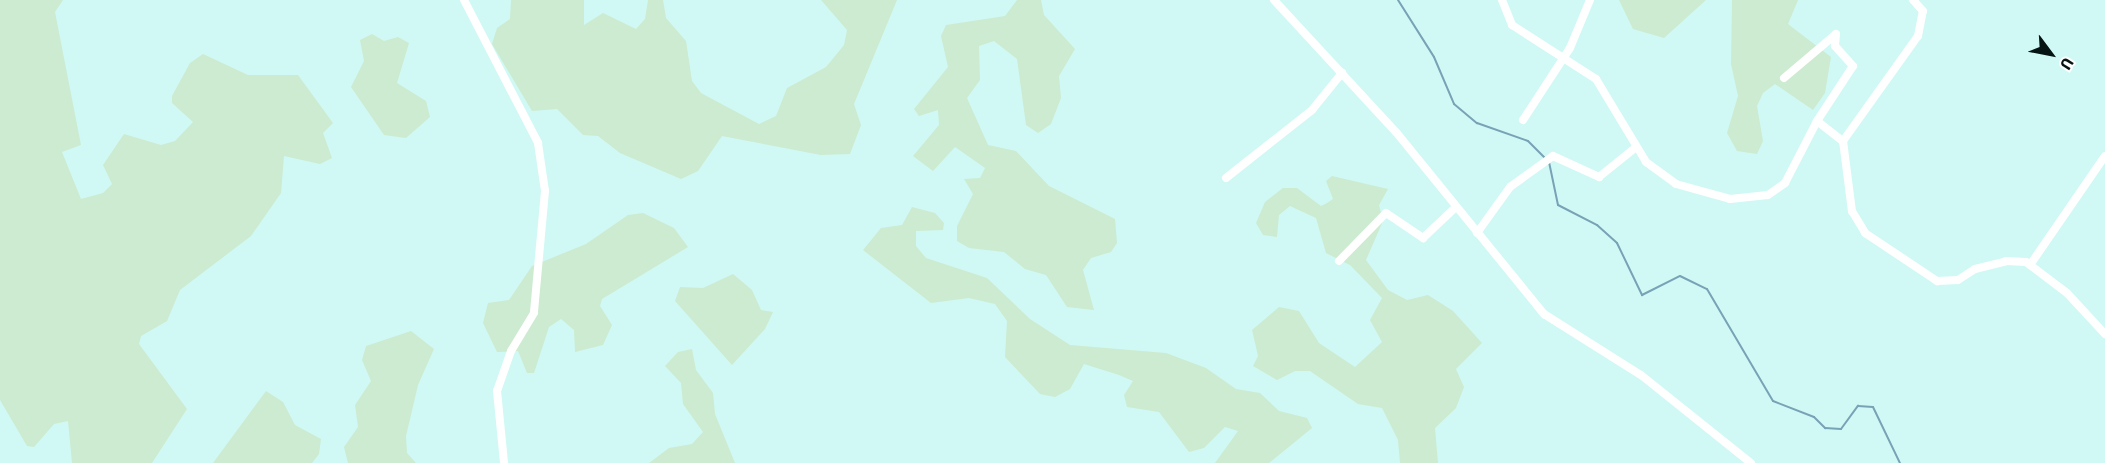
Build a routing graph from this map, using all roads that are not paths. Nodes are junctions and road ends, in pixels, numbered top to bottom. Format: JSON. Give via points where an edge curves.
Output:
{"nodes":[{"id":1,"x":464,"y":0,"type":"edge"},
{"id":2,"x":1274,"y":0,"type":"edge"},
{"id":3,"x":1502,"y":0,"type":"edge"},
{"id":4,"x":1590,"y":0,"type":"edge"},
{"id":5,"x":1913,"y":0,"type":"edge"},
{"id":6,"x":1561,"y":57,"type":"junction"},
{"id":7,"x":1342,"y":73,"type":"junction"},
{"id":8,"x":1784,"y":78,"type":"dead end"},
{"id":9,"x":1523,"y":120,"type":"dead end"},
{"id":10,"x":1817,"y":121,"type":"junction"},
{"id":11,"x":1843,"y":141,"type":"junction"},
{"id":12,"x":1635,"y":148,"type":"junction"},
{"id":13,"x":2105,"y":156,"type":"edge"},
{"id":14,"x":1227,"y":178,"type":"dead end"},
{"id":15,"x":1456,"y":207,"type":"junction"},
{"id":16,"x":1477,"y":233,"type":"junction"},
{"id":17,"x":1339,"y":261,"type":"dead end"},
{"id":18,"x":2030,"y":265,"type":"junction"},
{"id":19,"x":2105,"y":334,"type":"edge"},
{"id":20,"x":504,"y":463,"type":"edge"},
{"id":21,"x":1751,"y":463,"type":"edge"}],
"edges":[{"from":1,"to":20,"type":"street","via":[[538,143],[545,191],[534,313],[511,351],[497,391]]},
{"from":2,"to":7,"type":"street"},
{"from":3,"to":6,"type":"street","via":[[1512,25]]},
{"from":4,"to":6,"type":"street","via":[[1588,14]]},
{"from":5,"to":11,"type":"street","via":[[1923,11],[1918,36]]},
{"from":6,"to":9,"type":"street"},
{"from":6,"to":12,"type":"street","via":[[1596,79]]},
{"from":7,"to":14,"type":"street","via":[[1312,110]]},
{"from":7,"to":15,"type":"street"},
{"from":8,"to":10,"type":"street","via":[[1836,34],[1835,46],[1853,66]]},
{"from":10,"to":11,"type":"street"},
{"from":10,"to":12,"type":"street","via":[[1785,183],[1768,195],[1742,200],[1676,184]]},
{"from":11,"to":18,"type":"street","via":[[1856,221],[1923,273],[1947,282],[2006,261]]},
{"from":12,"to":16,"type":"street","via":[[1599,177],[1553,156],[1510,187]]},
{"from":13,"to":18,"type":"street"},
{"from":15,"to":16,"type":"street"},
{"from":15,"to":17,"type":"street","via":[[1422,238],[1386,213]]},
{"from":16,"to":21,"type":"street","via":[[1561,329],[1641,375]]},
{"from":18,"to":19,"type":"street","via":[[2067,293]]}]}
